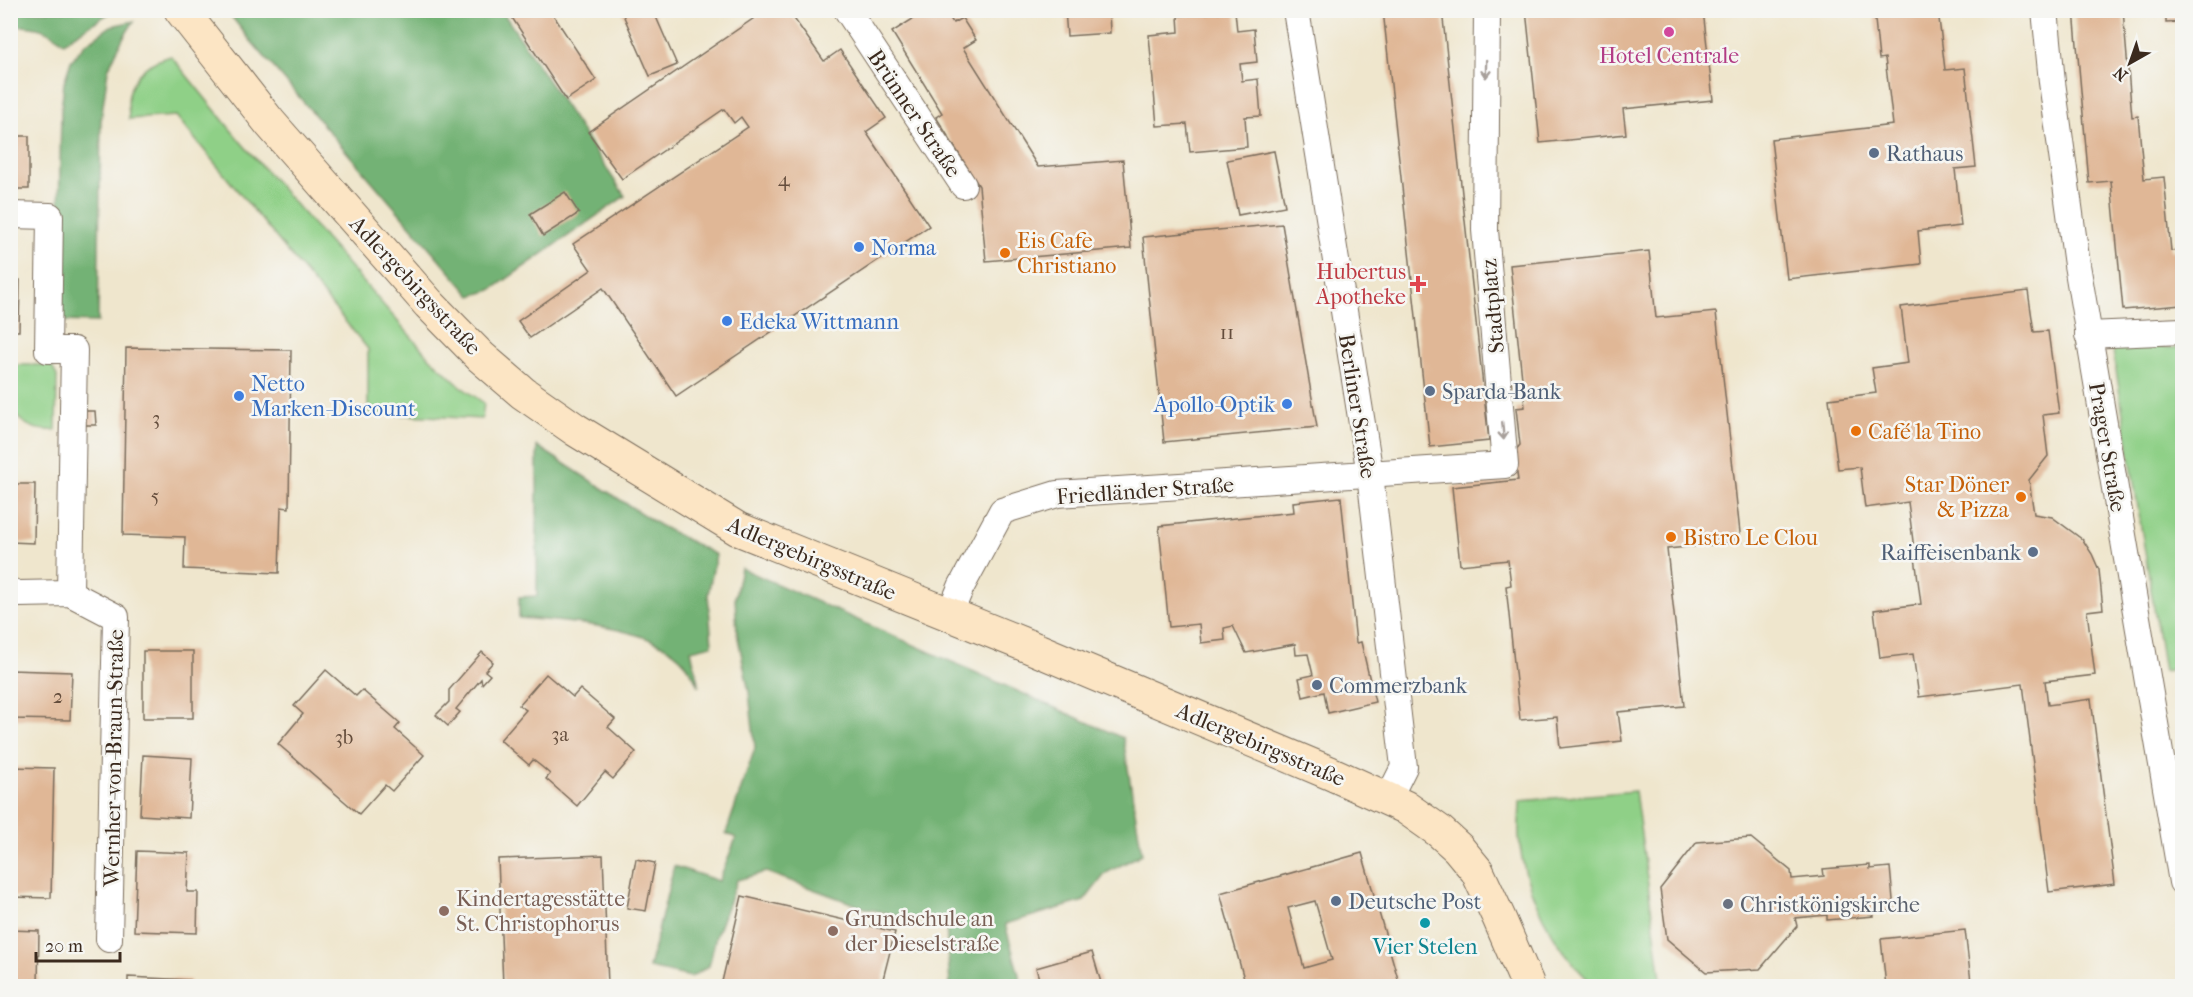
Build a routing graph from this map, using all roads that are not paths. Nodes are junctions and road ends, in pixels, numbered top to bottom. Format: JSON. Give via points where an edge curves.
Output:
{"nodes":[{"id":1,"x":181,"y":10,"type":"edge"},
{"id":2,"x":847,"y":10,"type":"edge"},
{"id":3,"x":1296,"y":10,"type":"edge"},
{"id":4,"x":1487,"y":10,"type":"edge"},
{"id":5,"x":2045,"y":10,"type":"edge"},
{"id":6,"x":963,"y":185,"type":"dead end"},
{"id":7,"x":10,"y":215,"type":"edge"},
{"id":8,"x":2182,"y":331,"type":"edge"},
{"id":9,"x":2088,"y":335,"type":"junction"},
{"id":10,"x":1370,"y":474,"type":"junction"},
{"id":11,"x":10,"y":591,"type":"edge"},
{"id":12,"x":70,"y":593,"type":"junction"},
{"id":13,"x":949,"y":615,"type":"junction"},
{"id":14,"x":1388,"y":799,"type":"junction"},
{"id":15,"x":2182,"y":882,"type":"edge"},
{"id":16,"x":110,"y":939,"type":"dead end"},
{"id":17,"x":1527,"y":985,"type":"edge"}],
"edges":[{"from":1,"to":13,"type":"street","name":"Adlergebirgsstraße","via":[[270,123],[429,304],[523,393],[596,443],[738,529]]},
{"from":2,"to":6,"type":"street","name":"Brünner Straße"},
{"from":3,"to":10,"type":"street","name":"Berliner Straße"},
{"from":4,"to":10,"type":"street","name":"Stadtplatz","one_way":true,"via":[[1485,230],[1505,465]]},
{"from":5,"to":9,"type":"street","name":"Prager Straße","via":[[2053,94]]},
{"from":7,"to":12,"type":"street","via":[[50,216],[48,350],[74,350]]},
{"from":8,"to":9,"type":"street"},
{"from":9,"to":15,"type":"street","name":"Prager Straße"},
{"from":10,"to":13,"type":"street","name":"Friedländer Straße","via":[[1057,494],[1002,511]]},
{"from":10,"to":14,"type":"street","name":"Berliner Straße","via":[[1404,767]]},
{"from":11,"to":12,"type":"street","name":"Wernher-von-Braun-Straße"},
{"from":12,"to":16,"type":"street","name":"Wernher-von-Braun-Straße","via":[[116,617]]},
{"from":13,"to":14,"type":"street","name":"Adlergebirgsstraße"},
{"from":14,"to":17,"type":"street","name":"Adlergebirgsstraße","via":[[1439,831],[1476,871]]}]}
